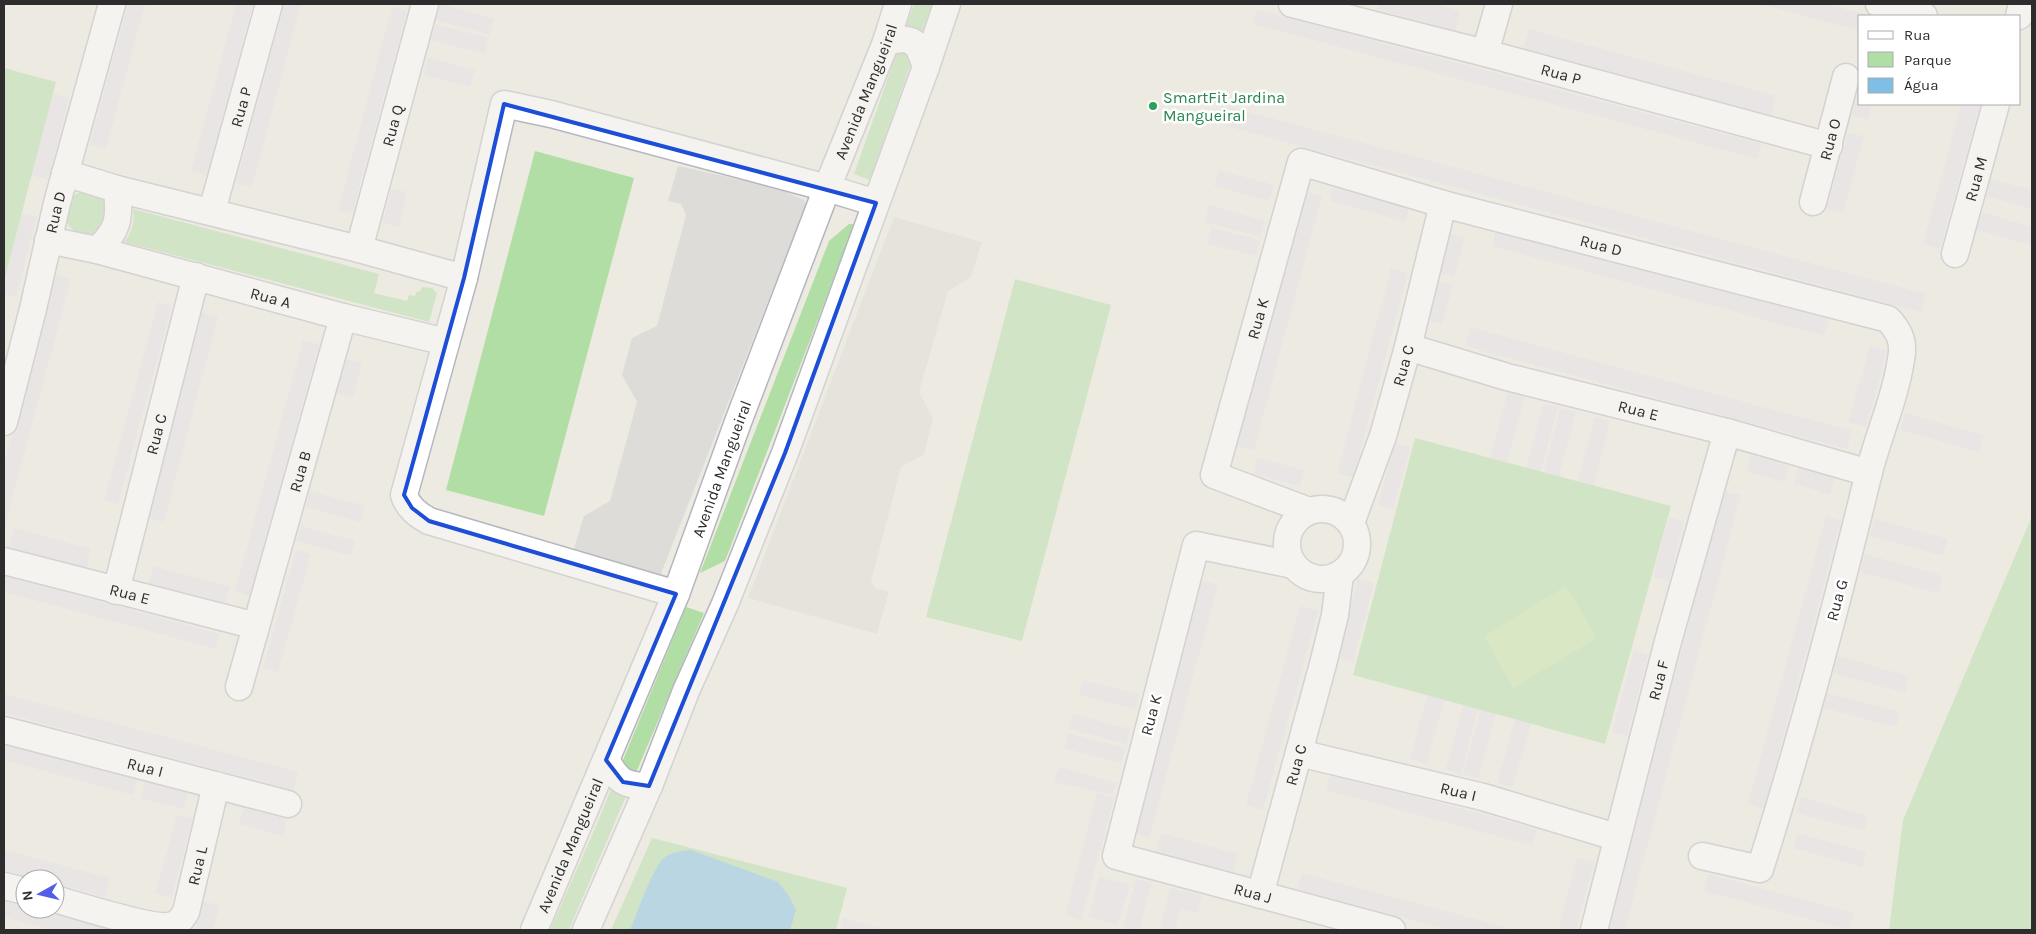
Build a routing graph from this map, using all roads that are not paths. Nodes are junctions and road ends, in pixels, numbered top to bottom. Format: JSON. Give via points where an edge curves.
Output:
{"nodes":[{"id":1,"x":269,"y":4,"type":"edge"},
{"id":2,"x":425,"y":4,"type":"edge"},
{"id":3,"x":898,"y":4,"type":"edge"},
{"id":4,"x":947,"y":4,"type":"edge"},
{"id":5,"x":1292,"y":4,"type":"edge"},
{"id":6,"x":1499,"y":4,"type":"edge"},
{"id":7,"x":1879,"y":4,"type":"edge"},
{"id":8,"x":106,"y":5,"type":"edge"},
{"id":9,"x":1338,"y":9,"type":"edge"},
{"id":10,"x":1920,"y":15,"type":"edge"},
{"id":11,"x":886,"y":42,"type":"junction"},
{"id":12,"x":1485,"y":53,"type":"junction"},
{"id":13,"x":926,"y":67,"type":"junction"},
{"id":14,"x":1846,"y":77,"type":"dead end"},
{"id":15,"x":1996,"y":105,"type":"edge"},
{"id":16,"x":1829,"y":146,"type":"junction"},
{"id":17,"x":1301,"y":162,"type":"joint"},
{"id":18,"x":65,"y":174,"type":"junction"},
{"id":19,"x":827,"y":188,"type":"junction"},
{"id":20,"x":117,"y":189,"type":"junction"},
{"id":21,"x":1813,"y":202,"type":"dead end"},
{"id":22,"x":876,"y":203,"type":"junction"},
{"id":23,"x":1443,"y":204,"type":"junction"},
{"id":24,"x":212,"y":211,"type":"junction"},
{"id":25,"x":48,"y":240,"type":"junction"},
{"id":26,"x":359,"y":249,"type":"junction"},
{"id":27,"x":96,"y":250,"type":"junction"},
{"id":28,"x":1955,"y":254,"type":"dead end"},
{"id":29,"x":196,"y":276,"type":"junction"},
{"id":30,"x":464,"y":278,"type":"junction"},
{"id":31,"x":343,"y":317,"type":"junction"},
{"id":32,"x":1898,"y":330,"type":"joint"},
{"id":33,"x":446,"y":342,"type":"junction"},
{"id":34,"x":1408,"y":347,"type":"junction"},
{"id":35,"x":5,"y":414,"type":"edge"},
{"id":36,"x":1727,"y":432,"type":"junction"},
{"id":37,"x":1869,"y":473,"type":"junction"},
{"id":38,"x":1309,"y":510,"type":"junction"},
{"id":39,"x":1351,"y":523,"type":"junction"},
{"id":40,"x":4,"y":561,"type":"edge"},
{"id":41,"x":1293,"y":565,"type":"junction"},
{"id":42,"x":1340,"y":575,"type":"junction"},
{"id":43,"x":116,"y":592,"type":"junction"},
{"id":44,"x":676,"y":594,"type":"junction"},
{"id":45,"x":256,"y":626,"type":"junction"},
{"id":46,"x":239,"y":687,"type":"dead end"},
{"id":47,"x":4,"y":730,"type":"edge"},
{"id":48,"x":1299,"y":753,"type":"junction"},
{"id":49,"x":606,"y":760,"type":"junction"},
{"id":50,"x":216,"y":785,"type":"junction"},
{"id":51,"x":648,"y":786,"type":"junction"},
{"id":52,"x":288,"y":804,"type":"dead end"},
{"id":53,"x":1616,"y":837,"type":"junction"},
{"id":54,"x":1116,"y":856,"type":"joint"},
{"id":55,"x":1702,"y":856,"type":"dead end"},
{"id":56,"x":1260,"y":895,"type":"junction"},
{"id":57,"x":65,"y":902,"type":"edge"},
{"id":58,"x":534,"y":930,"type":"edge"},
{"id":59,"x":586,"y":930,"type":"edge"},
{"id":60,"x":1392,"y":930,"type":"edge"},
{"id":61,"x":1594,"y":930,"type":"edge"}],
"edges":[{"from":1,"to":24,"type":"street","name":"Rua P"},
{"from":2,"to":26,"type":"street","name":"Rua Q"},
{"from":3,"to":11,"type":"street","name":"Avenida Mangueiral"},
{"from":4,"to":13,"type":"street"},
{"from":5,"to":9,"type":"street","name":"Rua P"},
{"from":6,"to":12,"type":"street"},
{"from":7,"to":10,"type":"street"},
{"from":8,"to":18,"type":"street","name":"Rua D"},
{"from":9,"to":12,"type":"street","name":"Rua P"},
{"from":11,"to":13,"type":"street","via":[[907,38],[916,44]]},
{"from":11,"to":19,"type":"street","name":"Avenida Mangueiral"},
{"from":12,"to":16,"type":"street","name":"Rua P"},
{"from":13,"to":22,"type":"street"},
{"from":14,"to":16,"type":"street","name":"Rua O"},
{"from":15,"to":28,"type":"street","name":"Rua M"},
{"from":16,"to":21,"type":"street","name":"Rua O"},
{"from":17,"to":23,"type":"street","name":"Rua D"},
{"from":17,"to":38,"type":"street","name":"Rua K","via":[[1214,475]]},
{"from":18,"to":20,"type":"street"},
{"from":18,"to":25,"type":"street","name":"Rua D"},
{"from":19,"to":22,"type":"street"},
{"from":19,"to":30,"type":"street","via":[[504,104]]},
{"from":19,"to":44,"type":"street","name":"Avenida Mangueiral"},
{"from":20,"to":24,"type":"street"},
{"from":20,"to":27,"type":"street","via":[[118,220],[108,240]]},
{"from":22,"to":51,"type":"street","via":[[785,453]]},
{"from":23,"to":32,"type":"street","name":"Rua D","via":[[1888,319]]},
{"from":23,"to":34,"type":"street","name":"Rua C"},
{"from":24,"to":26,"type":"street"},
{"from":25,"to":27,"type":"street","name":"Rua A"},
{"from":25,"to":35,"type":"street","name":"Rua D"},
{"from":26,"to":30,"type":"street"},
{"from":27,"to":29,"type":"street","name":"Rua A"},
{"from":29,"to":31,"type":"street","name":"Rua A"},
{"from":29,"to":43,"type":"street","name":"Rua C"},
{"from":30,"to":33,"type":"street"},
{"from":31,"to":33,"type":"street","name":"Rua A"},
{"from":31,"to":45,"type":"street","name":"Rua B"},
{"from":32,"to":37,"type":"street","name":"Rua G","via":[[1902,353]]},
{"from":33,"to":44,"type":"street","via":[[404,495],[406,502],[429,521]]},
{"from":34,"to":36,"type":"street","name":"Rua E","via":[[1506,377]]},
{"from":34,"to":39,"type":"street","name":"Rua C","via":[[1383,436]]},
{"from":36,"to":37,"type":"street","name":"Rua E"},
{"from":36,"to":53,"type":"street","name":"Rua F"},
{"from":37,"to":55,"type":"street","name":"Rua G","via":[[1815,681],[1760,869]]},
{"from":38,"to":39,"type":"street","via":[[1324,508],[1339,512]]},
{"from":38,"to":41,"type":"street","via":[[1296,520],[1288,534],[1287,550]]},
{"from":39,"to":42,"type":"street","via":[[1358,540],[1355,558],[1350,568]]},
{"from":40,"to":43,"type":"street","name":"Rua E"},
{"from":41,"to":42,"type":"street","via":[[1307,576],[1324,580]]},
{"from":41,"to":54,"type":"street","name":"Rua K","via":[[1196,545]]},
{"from":42,"to":48,"type":"street","name":"Rua C","via":[[1335,615]]},
{"from":43,"to":45,"type":"street","name":"Rua E"},
{"from":44,"to":49,"type":"street","name":"Avenida Mangueiral"},
{"from":45,"to":46,"type":"street","name":"Rua B"},
{"from":47,"to":50,"type":"street","name":"Rua I"},
{"from":48,"to":53,"type":"street","name":"Rua I","via":[[1492,799]]},
{"from":48,"to":56,"type":"street","name":"Rua C"},
{"from":49,"to":51,"type":"street","via":[[615,776],[623,782]]},
{"from":49,"to":58,"type":"street","name":"Avenida Mangueiral"},
{"from":50,"to":52,"type":"street","name":"Rua I"},
{"from":50,"to":57,"type":"street","name":"Rua L","via":[[186,912],[180,920],[173,925],[155,925]]},
{"from":51,"to":59,"type":"street"},
{"from":53,"to":61,"type":"street","name":"Rua F"},
{"from":54,"to":56,"type":"street","name":"Rua J"},
{"from":56,"to":60,"type":"street","name":"Rua J"}]}
